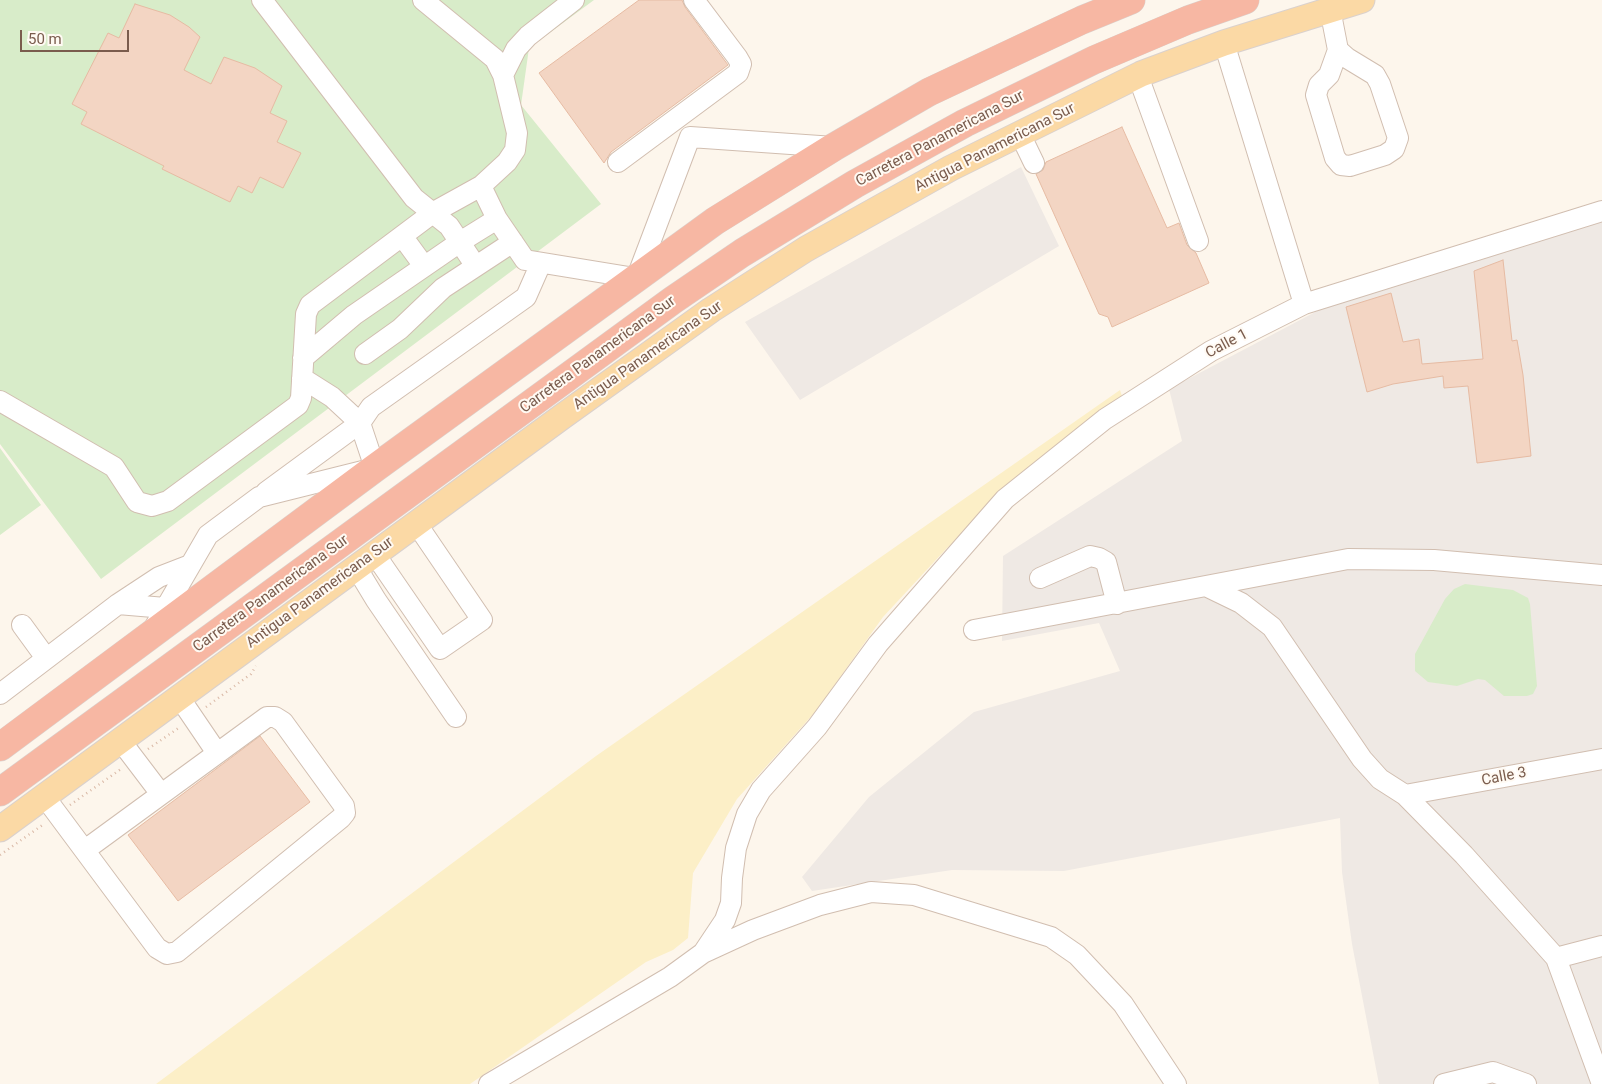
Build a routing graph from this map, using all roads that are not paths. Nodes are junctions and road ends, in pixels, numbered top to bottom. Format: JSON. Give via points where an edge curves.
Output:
{"nodes":[{"id":1,"x":262,"y":0,"type":"edge"},
{"id":2,"x":423,"y":0,"type":"edge"},
{"id":3,"x":574,"y":0,"type":"edge"},
{"id":4,"x":694,"y":0,"type":"edge"},
{"id":5,"x":1131,"y":0,"type":"edge"},
{"id":6,"x":1245,"y":0,"type":"edge"},
{"id":7,"x":1362,"y":0,"type":"edge"},
{"id":8,"x":1330,"y":10,"type":"junction"},
{"id":9,"x":1224,"y":43,"type":"junction"},
{"id":10,"x":1338,"y":50,"type":"junction"},
{"id":11,"x":503,"y":75,"type":"junction"},
{"id":12,"x":1138,"y":76,"type":"junction"},
{"id":13,"x":677,"y":118,"type":"junction"},
{"id":14,"x":1020,"y":134,"type":"junction"},
{"id":15,"x":690,"y":137,"type":"junction"},
{"id":16,"x":834,"y":146,"type":"junction"},
{"id":17,"x":618,"y":162,"type":"dead end"},
{"id":18,"x":1034,"y":163,"type":"dead end"},
{"id":19,"x":481,"y":186,"type":"junction"},
{"id":20,"x":1602,"y":211,"type":"edge"},
{"id":21,"x":434,"y":212,"type":"junction"},
{"id":22,"x":497,"y":219,"type":"junction"},
{"id":23,"x":402,"y":236,"type":"junction"},
{"id":24,"x":1198,"y":241,"type":"dead end"},
{"id":25,"x":460,"y":242,"type":"junction"},
{"id":26,"x":512,"y":242,"type":"junction"},
{"id":27,"x":541,"y":263,"type":"junction"},
{"id":28,"x":424,"y":266,"type":"junction"},
{"id":29,"x":475,"y":266,"type":"junction"},
{"id":30,"x":636,"y":277,"type":"junction"},
{"id":31,"x":1304,"y":304,"type":"junction"},
{"id":32,"x":365,"y":354,"type":"dead end"},
{"id":33,"x":303,"y":358,"type":"junction"},
{"id":34,"x":302,"y":378,"type":"junction"},
{"id":35,"x":0,"y":401,"type":"edge"},
{"id":36,"x":360,"y":423,"type":"junction"},
{"id":37,"x":375,"y":468,"type":"junction"},
{"id":38,"x":259,"y":497,"type":"junction"},
{"id":39,"x":416,"y":523,"type":"junction"},
{"id":40,"x":365,"y":560,"type":"junction"},
{"id":41,"x":190,"y":565,"type":"junction"},
{"id":42,"x":1602,"y":576,"type":"edge"},
{"id":43,"x":1040,"y":578,"type":"dead end"},
{"id":44,"x":1208,"y":587,"type":"junction"},
{"id":45,"x":118,"y":604,"type":"junction"},
{"id":46,"x":1117,"y":604,"type":"junction"},
{"id":47,"x":175,"y":608,"type":"junction"},
{"id":48,"x":22,"y":625,"type":"dead end"},
{"id":49,"x":974,"y":630,"type":"dead end"},
{"id":50,"x":46,"y":658,"type":"junction"},
{"id":51,"x":0,"y":694,"type":"edge"},
{"id":52,"x":178,"y":697,"type":"junction"},
{"id":53,"x":456,"y":717,"type":"dead end"},
{"id":54,"x":120,"y":740,"type":"junction"},
{"id":55,"x":0,"y":747,"type":"edge"},
{"id":56,"x":218,"y":752,"type":"junction"},
{"id":57,"x":1602,"y":759,"type":"edge"},
{"id":58,"x":0,"y":792,"type":"edge"},
{"id":59,"x":161,"y":794,"type":"junction"},
{"id":60,"x":44,"y":796,"type":"junction"},
{"id":61,"x":1405,"y":796,"type":"junction"},
{"id":62,"x":0,"y":829,"type":"edge"},
{"id":63,"x":86,"y":850,"type":"junction"},
{"id":64,"x":731,"y":904,"type":"junction"},
{"id":65,"x":761,"y":928,"type":"junction"},
{"id":66,"x":1602,"y":946,"type":"edge"},
{"id":67,"x":702,"y":953,"type":"junction"},
{"id":68,"x":1556,"y":958,"type":"junction"},
{"id":69,"x":1597,"y":1083,"type":"edge"},
{"id":70,"x":489,"y":1084,"type":"edge"},
{"id":71,"x":1176,"y":1084,"type":"edge"},
{"id":72,"x":1444,"y":1084,"type":"edge"},
{"id":73,"x":1526,"y":1084,"type":"edge"}],
"edges":[{"from":1,"to":21,"type":"street","via":[[414,198]]},
{"from":2,"to":11,"type":"street","via":[[495,59]]},
{"from":3,"to":11,"type":"street","via":[[528,36],[516,49]]},
{"from":4,"to":13,"type":"street","via":[[741,64],[738,73]]},
{"from":5,"to":16,"type":"highway","via":[[929,92]]},
{"from":6,"to":58,"type":"highway","name":"Carretera Panamericana Sur","via":[[1094,60],[965,123],[855,184],[742,253],[648,317]]},
{"from":7,"to":8,"type":"main road","name":"Antigua Panamericana Sur"},
{"from":8,"to":9,"type":"main road","name":"Antigua Panamericana Sur"},
{"from":8,"to":10,"type":"street"},
{"from":9,"to":12,"type":"main road","name":"Antigua Panamericana Sur"},
{"from":9,"to":31,"type":"street"},
{"from":10,"to":10,"type":"street","via":[[1329,75],[1319,85],[1316,95],[1334,158],[1341,165],[1350,166],[1385,155],[1394,149],[1398,138],[1375,75]]},
{"from":11,"to":19,"type":"street","via":[[516,133],[515,150]]},
{"from":12,"to":14,"type":"main road","name":"Antigua Panamericana Sur"},
{"from":12,"to":24,"type":"street"},
{"from":13,"to":15,"type":"street"},
{"from":13,"to":17,"type":"street"},
{"from":14,"to":18,"type":"street"},
{"from":14,"to":39,"type":"main road","name":"Antigua Panamericana Sur","via":[[806,249],[711,310]]},
{"from":15,"to":16,"type":"street"},
{"from":15,"to":30,"type":"street"},
{"from":16,"to":30,"type":"highway","via":[[715,221]]},
{"from":19,"to":21,"type":"street"},
{"from":19,"to":22,"type":"street"},
{"from":20,"to":31,"type":"street","name":"Calle 1"},
{"from":21,"to":23,"type":"street"},
{"from":21,"to":25,"type":"street"},
{"from":22,"to":25,"type":"street"},
{"from":22,"to":26,"type":"street"},
{"from":23,"to":28,"type":"street"},
{"from":23,"to":33,"type":"street","via":[[310,305],[306,314]]},
{"from":25,"to":28,"type":"street"},
{"from":25,"to":29,"type":"street"},
{"from":26,"to":27,"type":"street","via":[[525,260]]},
{"from":26,"to":29,"type":"street"},
{"from":27,"to":30,"type":"street"},
{"from":27,"to":36,"type":"street","via":[[526,297],[371,407]]},
{"from":28,"to":33,"type":"street","via":[[354,315]]},
{"from":29,"to":32,"type":"street","via":[[443,288],[400,329]]},
{"from":30,"to":37,"type":"highway"},
{"from":31,"to":64,"type":"street","name":"Calle 1","via":[[1211,351],[1105,419],[1005,499],[878,644],[817,727],[761,790],[747,814],[736,848]]},
{"from":33,"to":34,"type":"street"},
{"from":34,"to":35,"type":"street","via":[[298,405],[168,501],[152,506],[137,502],[114,466]]},
{"from":34,"to":36,"type":"street","via":[[332,397]]},
{"from":36,"to":37,"type":"street"},
{"from":36,"to":38,"type":"street"},
{"from":37,"to":38,"type":"street"},
{"from":37,"to":47,"type":"highway"},
{"from":38,"to":41,"type":"street","via":[[208,535]]},
{"from":39,"to":40,"type":"main road","name":"Antigua Panamericana Sur"},
{"from":39,"to":40,"type":"street","via":[[482,620],[440,649]]},
{"from":40,"to":52,"type":"main road","name":"Antigua Panamericana Sur"},
{"from":40,"to":53,"type":"street","via":[[376,600]]},
{"from":41,"to":45,"type":"street","via":[[158,577]]},
{"from":41,"to":47,"type":"street"},
{"from":42,"to":44,"type":"street","via":[[1434,560],[1348,559]]},
{"from":43,"to":46,"type":"street","via":[[1090,556],[1099,558],[1106,562]]},
{"from":44,"to":46,"type":"street"},
{"from":44,"to":61,"type":"street","via":[[1241,602],[1272,626],[1362,759],[1380,779]]},
{"from":45,"to":47,"type":"street"},
{"from":45,"to":50,"type":"street"},
{"from":46,"to":49,"type":"street"},
{"from":47,"to":55,"type":"highway","via":[[150,634]]},
{"from":48,"to":50,"type":"street"},
{"from":50,"to":51,"type":"street"},
{"from":52,"to":54,"type":"main road","name":"Antigua Panamericana Sur"},
{"from":52,"to":56,"type":"street"},
{"from":54,"to":59,"type":"street"},
{"from":54,"to":60,"type":"main road","name":"Antigua Panamericana Sur"},
{"from":56,"to":59,"type":"street"},
{"from":56,"to":63,"type":"street","via":[[267,717],[275,717],[283,722],[344,806],[345,813],[177,952],[167,954],[157,948]]},
{"from":57,"to":61,"type":"street","name":"Calle 3"},
{"from":59,"to":63,"type":"street"},
{"from":60,"to":62,"type":"main road","name":"Antigua Panamericana Sur"},
{"from":60,"to":63,"type":"street"},
{"from":61,"to":68,"type":"street","via":[[1464,855]]},
{"from":64,"to":65,"type":"street"},
{"from":64,"to":67,"type":"street","via":[[725,920]]},
{"from":65,"to":67,"type":"street"},
{"from":65,"to":71,"type":"street","via":[[820,905],[871,892],[914,895],[1051,937],[1077,955],[1123,1004]]},
{"from":66,"to":68,"type":"street"},
{"from":67,"to":70,"type":"street","via":[[670,978]]},
{"from":68,"to":69,"type":"street"},
{"from":72,"to":73,"type":"street","via":[[1493,1072]]}]}
